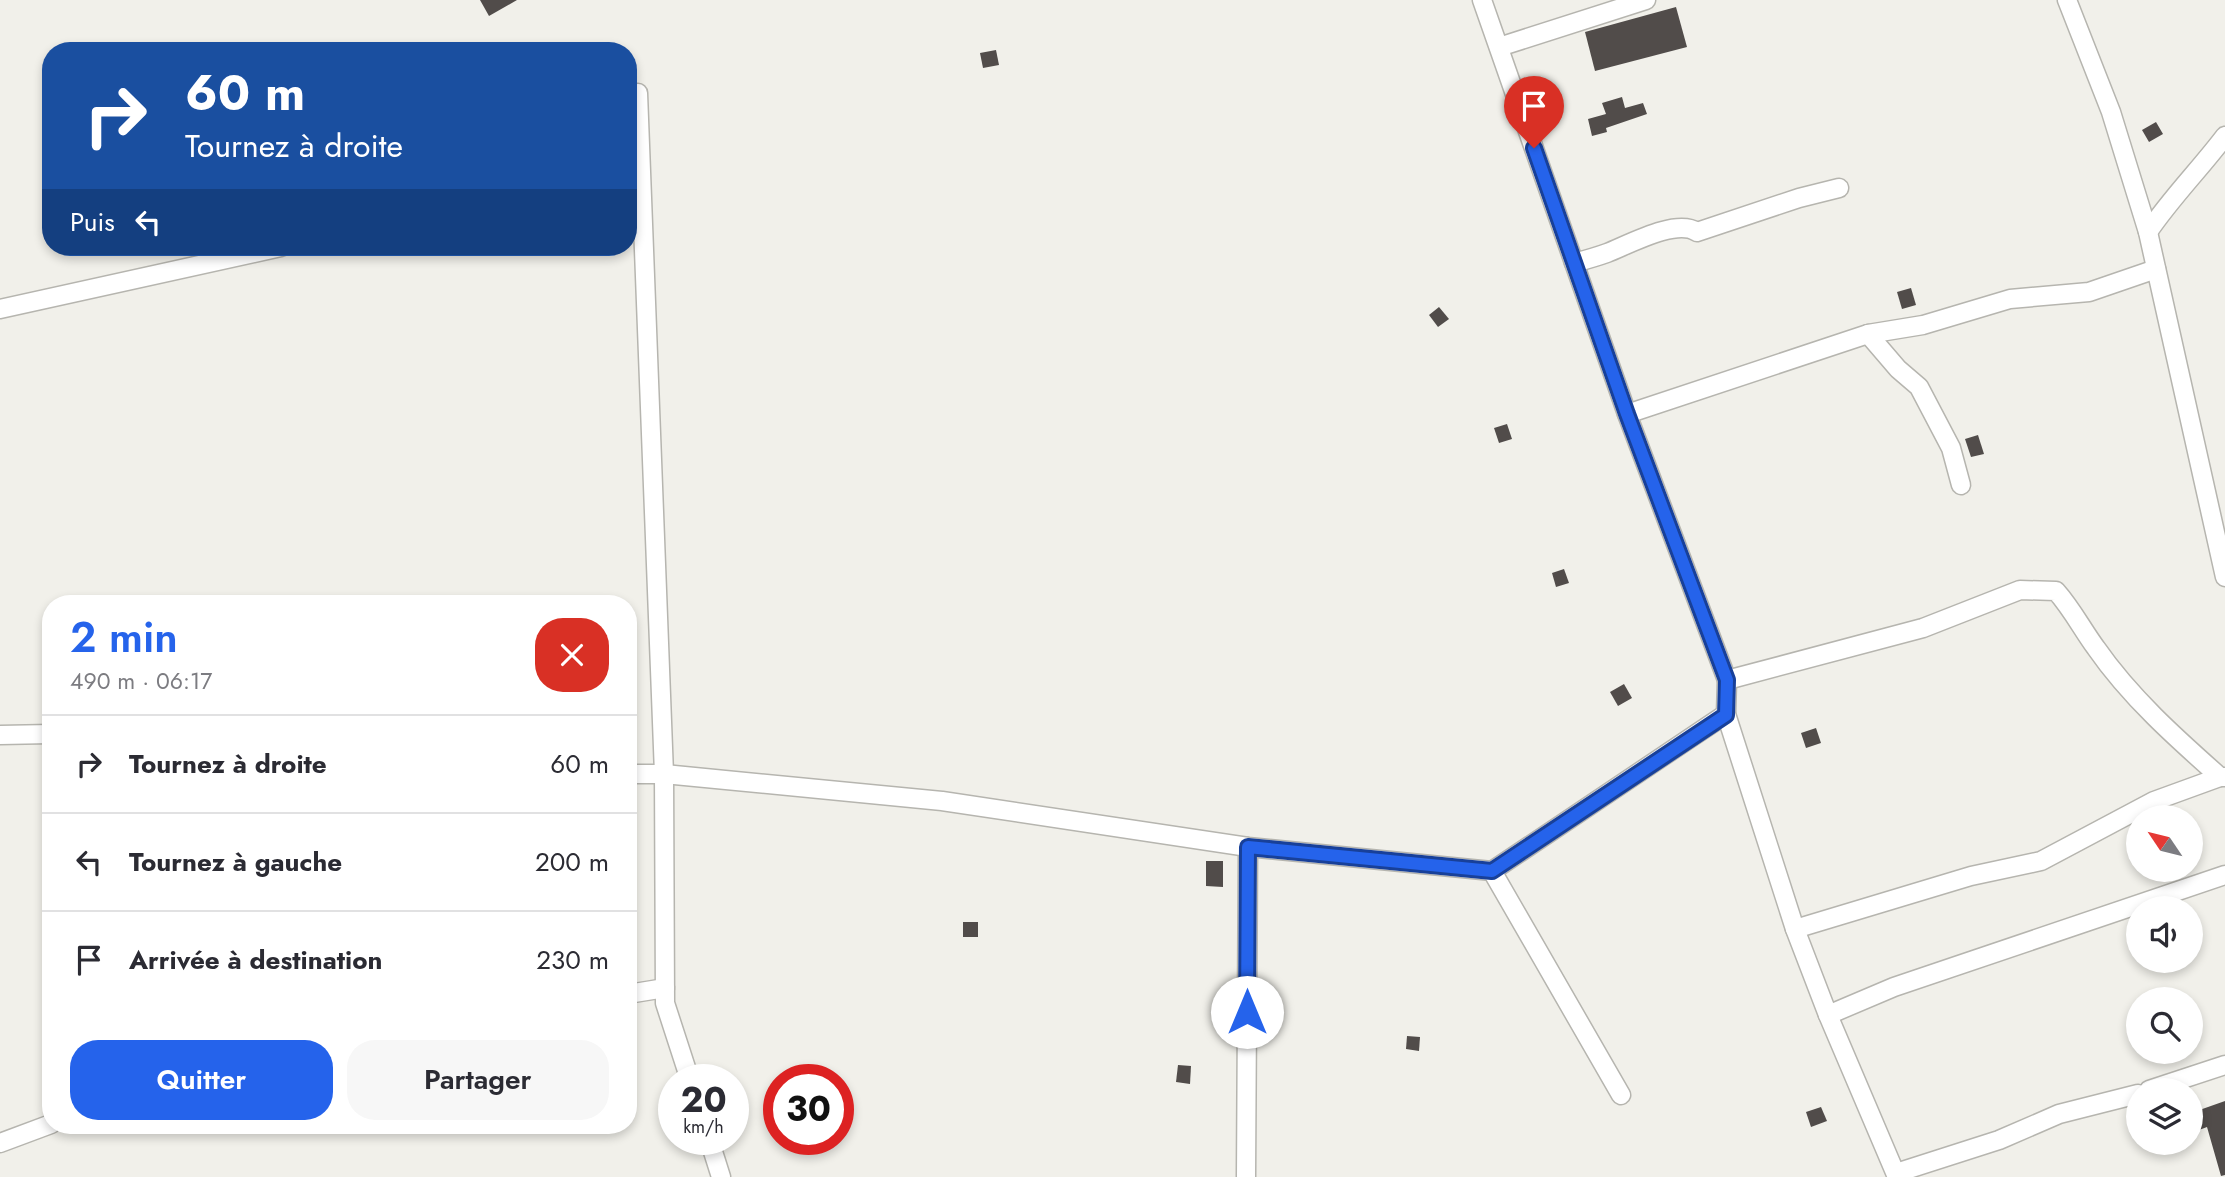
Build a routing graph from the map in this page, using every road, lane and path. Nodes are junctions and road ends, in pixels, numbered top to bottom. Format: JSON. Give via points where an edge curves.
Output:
{"nodes":[{"id":1,"x":1482,"y":0,"type":"edge"},
{"id":2,"x":1646,"y":0,"type":"edge"},
{"id":3,"x":2067,"y":0,"type":"edge"},
{"id":4,"x":1499,"y":47,"type":"junction"},
{"id":5,"x":638,"y":93,"type":"dead end"},
{"id":6,"x":637,"y":108,"type":"edge"},
{"id":7,"x":2225,"y":136,"type":"edge"},
{"id":8,"x":1839,"y":188,"type":"dead end"},
{"id":9,"x":637,"y":213,"type":"edge"},
{"id":10,"x":2148,"y":232,"type":"junction"},
{"id":11,"x":240,"y":256,"type":"edge"},
{"id":12,"x":1574,"y":263,"type":"junction"},
{"id":13,"x":2156,"y":269,"type":"junction"},
{"id":14,"x":0,"y":309,"type":"edge"},
{"id":15,"x":1868,"y":334,"type":"junction"},
{"id":16,"x":1627,"y":414,"type":"junction"},
{"id":17,"x":1961,"y":485,"type":"dead end"},
{"id":18,"x":2225,"y":577,"type":"edge"},
{"id":19,"x":1727,"y":680,"type":"junction"},
{"id":20,"x":1726,"y":715,"type":"junction"},
{"id":21,"x":42,"y":734,"type":"edge"},
{"id":22,"x":0,"y":735,"type":"edge"},
{"id":23,"x":637,"y":774,"type":"edge"},
{"id":24,"x":664,"y":774,"type":"junction"},
{"id":25,"x":2222,"y":777,"type":"edge"},
{"id":26,"x":1248,"y":847,"type":"junction"},
{"id":27,"x":1492,"y":871,"type":"junction"},
{"id":28,"x":2225,"y":875,"type":"edge"},
{"id":29,"x":1795,"y":929,"type":"junction"},
{"id":30,"x":665,"y":988,"type":"junction"},
{"id":31,"x":637,"y":993,"type":"edge"},
{"id":32,"x":1828,"y":1015,"type":"junction"},
{"id":33,"x":685,"y":1064,"type":"edge"},
{"id":34,"x":2225,"y":1065,"type":"edge"},
{"id":35,"x":2185,"y":1078,"type":"edge"},
{"id":36,"x":1621,"y":1095,"type":"dead end"},
{"id":37,"x":2126,"y":1097,"type":"edge"},
{"id":38,"x":42,"y":1127,"type":"edge"},
{"id":39,"x":0,"y":1143,"type":"edge"},
{"id":40,"x":714,"y":1155,"type":"edge"},
{"id":41,"x":1897,"y":1175,"type":"edge"},
{"id":42,"x":721,"y":1177,"type":"edge"},
{"id":43,"x":1246,"y":1177,"type":"edge"}],
"edges":[{"from":1,"to":4,"type":"street"},
{"from":2,"to":4,"type":"street"},
{"from":3,"to":10,"type":"street","via":[[2111,112]]},
{"from":4,"to":12,"type":"street"},
{"from":5,"to":6,"type":"street"},
{"from":7,"to":10,"type":"street"},
{"from":8,"to":12,"type":"street","via":[[1711,229],[1697,232],[1690,227],[1642,237]]},
{"from":9,"to":24,"type":"street"},
{"from":10,"to":13,"type":"street"},
{"from":11,"to":14,"type":"street"},
{"from":12,"to":16,"type":"street"},
{"from":13,"to":15,"type":"street","via":[[2089,292],[2011,299],[1923,325]]},
{"from":13,"to":18,"type":"street"},
{"from":15,"to":16,"type":"street"},
{"from":15,"to":17,"type":"street","via":[[1919,387],[1951,448]]},
{"from":16,"to":19,"type":"street"},
{"from":19,"to":20,"type":"street"},
{"from":19,"to":25,"type":"street","via":[[1923,628],[2020,590],[2056,591],[2096,649],[2164,727]]},
{"from":20,"to":27,"type":"street"},
{"from":20,"to":29,"type":"street"},
{"from":21,"to":22,"type":"street"},
{"from":23,"to":24,"type":"street"},
{"from":24,"to":26,"type":"street","via":[[942,801]]},
{"from":24,"to":30,"type":"street"},
{"from":25,"to":29,"type":"street","via":[[2154,801],[2041,861],[1971,876]]},
{"from":26,"to":27,"type":"street"},
{"from":26,"to":43,"type":"street"},
{"from":27,"to":36,"type":"street"},
{"from":28,"to":32,"type":"street","via":[[1894,987]]},
{"from":29,"to":32,"type":"street"},
{"from":30,"to":31,"type":"street"},
{"from":30,"to":33,"type":"street","via":[[665,1003]]},
{"from":32,"to":41,"type":"street"},
{"from":34,"to":35,"type":"street"},
{"from":37,"to":41,"type":"street","via":[[2059,1114]]},
{"from":38,"to":39,"type":"street"},
{"from":40,"to":42,"type":"street"}]}
